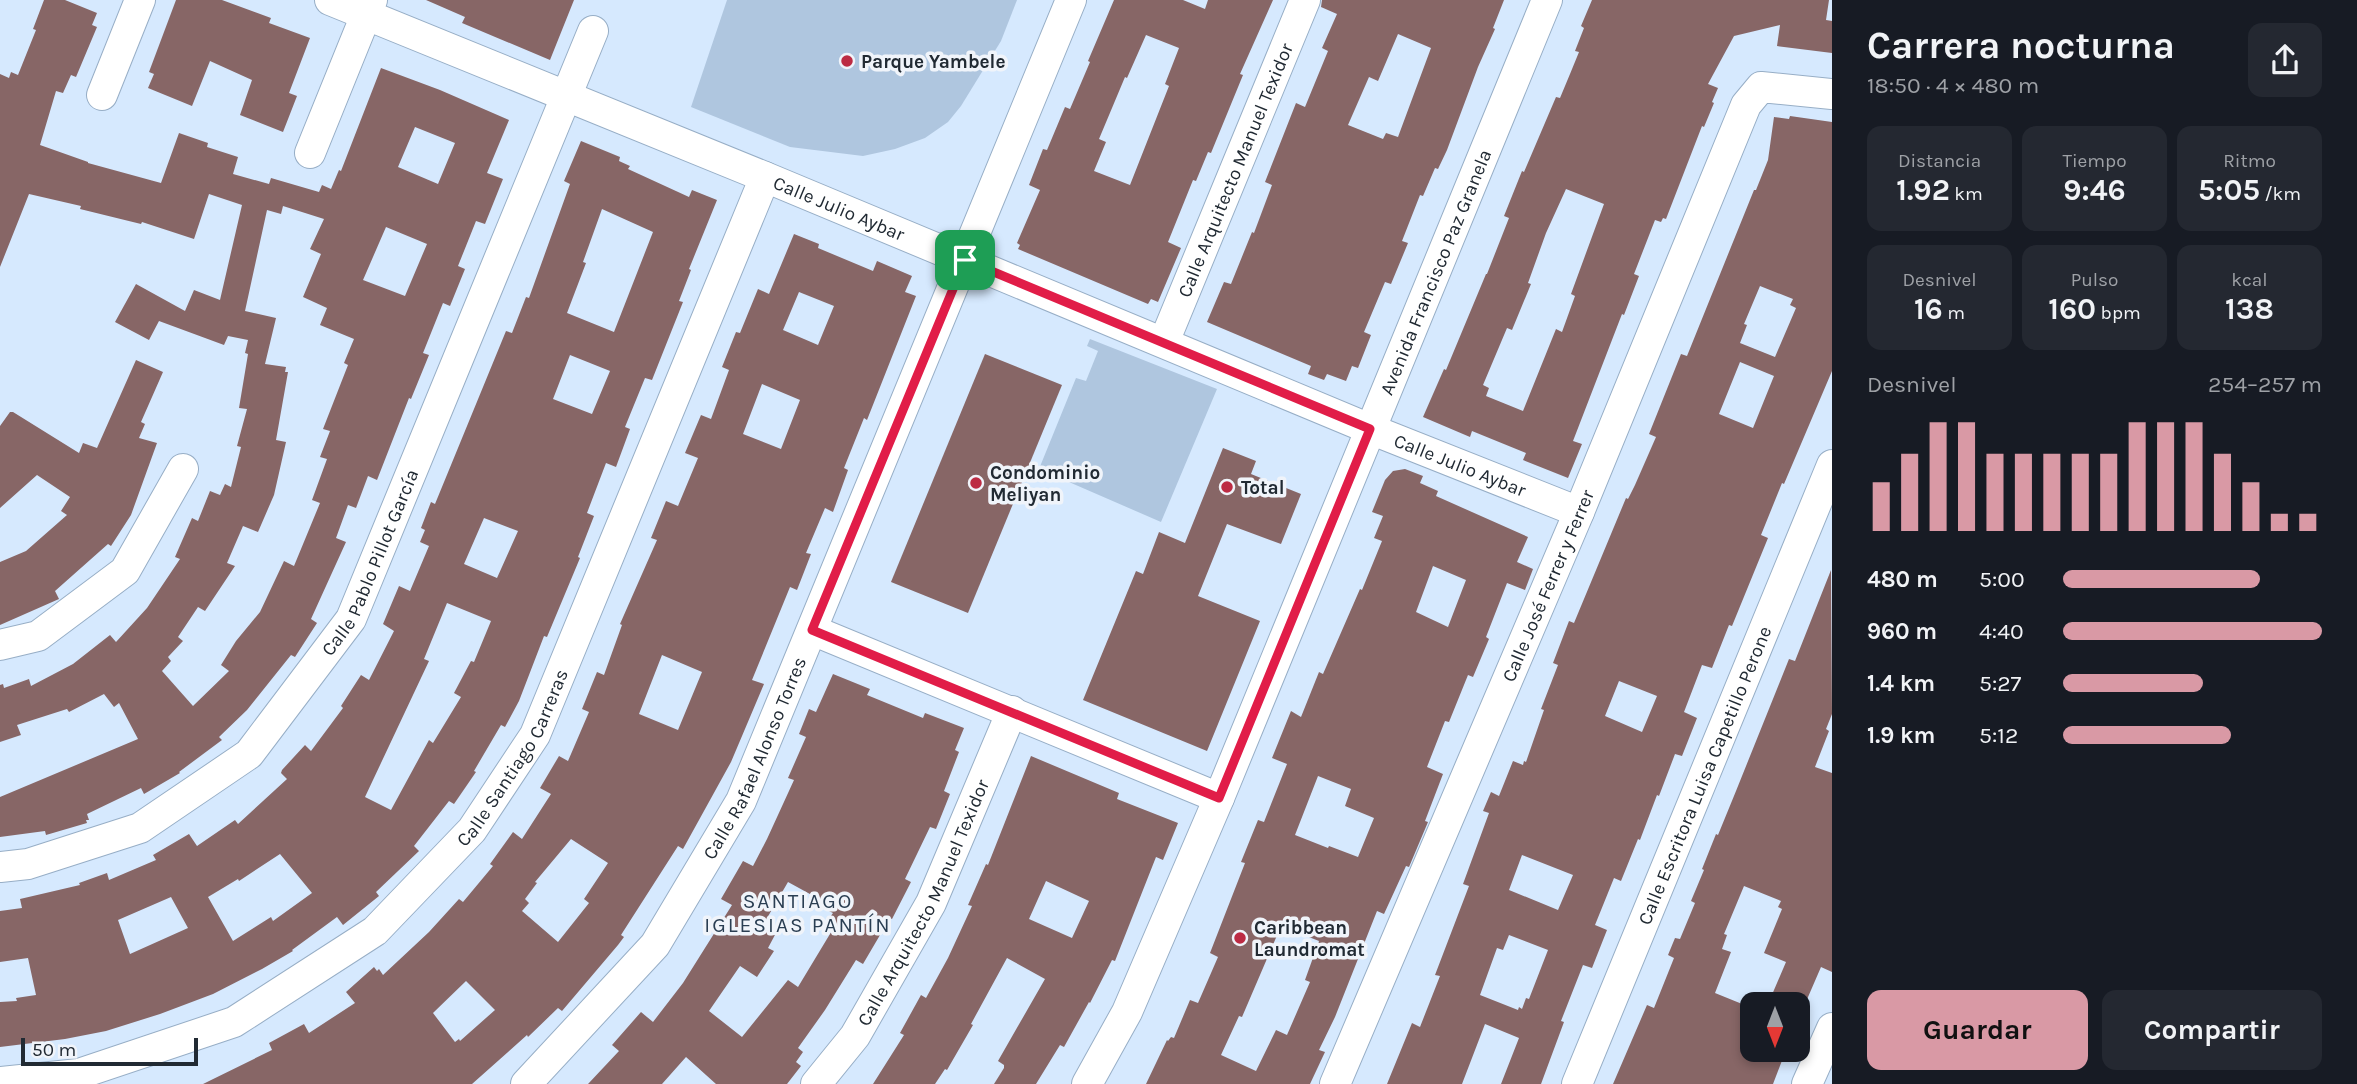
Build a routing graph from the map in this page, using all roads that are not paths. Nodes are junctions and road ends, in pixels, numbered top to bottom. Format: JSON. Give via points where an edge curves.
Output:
{"nodes":[{"id":1,"x":141,"y":0,"type":"edge"},
{"id":2,"x":330,"y":0,"type":"edge"},
{"id":3,"x":1071,"y":0,"type":"edge"},
{"id":4,"x":1305,"y":0,"type":"edge"},
{"id":5,"x":1547,"y":0,"type":"edge"},
{"id":6,"x":369,"y":8,"type":"edge"},
{"id":7,"x":593,"y":31,"type":"dead end"},
{"id":8,"x":102,"y":94,"type":"dead end"},
{"id":9,"x":1832,"y":94,"type":"edge"},
{"id":10,"x":566,"y":96,"type":"junction"},
{"id":11,"x":310,"y":153,"type":"dead end"},
{"id":12,"x":765,"y":177,"type":"junction"},
{"id":13,"x":965,"y":260,"type":"junction"},
{"id":14,"x":1164,"y":342,"type":"junction"},
{"id":15,"x":1370,"y":429,"type":"junction"},
{"id":16,"x":1832,"y":465,"type":"edge"},
{"id":17,"x":183,"y":469,"type":"dead end"},
{"id":18,"x":1579,"y":512,"type":"junction"},
{"id":19,"x":812,"y":630,"type":"junction"},
{"id":20,"x":0,"y":645,"type":"edge"},
{"id":21,"x":1012,"y":711,"type":"junction"},
{"id":22,"x":1219,"y":798,"type":"junction"},
{"id":23,"x":0,"y":867,"type":"edge"},
{"id":24,"x":1832,"y":1031,"type":"edge"},
{"id":25,"x":0,"y":1082,"type":"edge"},
{"id":26,"x":526,"y":1084,"type":"edge"},
{"id":27,"x":816,"y":1084,"type":"edge"},
{"id":28,"x":1087,"y":1084,"type":"edge"},
{"id":29,"x":1335,"y":1084,"type":"edge"},
{"id":30,"x":1577,"y":1084,"type":"edge"},
{"id":31,"x":1807,"y":1084,"type":"edge"}],
"edges":[{"from":1,"to":8,"type":"street"},
{"from":2,"to":6,"type":"street","name":"Calle Julio Aybar"},
{"from":3,"to":13,"type":"street","name":"Calle Rafael Alonso Torres"},
{"from":4,"to":14,"type":"street","name":"Calle Arquitecto Manuel Texidor"},
{"from":5,"to":15,"type":"street","name":"Avenida Francisco Paz Granela"},
{"from":6,"to":10,"type":"street","name":"Calle Julio Aybar"},
{"from":6,"to":11,"type":"street"},
{"from":7,"to":10,"type":"street","name":"Calle Pablo Pillot García"},
{"from":9,"to":18,"type":"street","name":"Calle José Ferrer y Ferrer","via":[[1761,87],[1746,105]]},
{"from":10,"to":12,"type":"street","name":"Calle Julio Aybar"},
{"from":10,"to":23,"type":"street","name":"Calle Pablo Pillot García","via":[[351,619],[249,754],[140,828],[28,864]]},
{"from":12,"to":13,"type":"street","name":"Calle Julio Aybar"},
{"from":12,"to":25,"type":"street","name":"Calle Santiago Carreras","via":[[535,735],[472,830],[374,931],[234,1022],[79,1074]]},
{"from":13,"to":14,"type":"street","name":"Calle Julio Aybar"},
{"from":13,"to":19,"type":"street","name":"Calle Rafael Alonso Torres"},
{"from":14,"to":15,"type":"street","name":"Calle Julio Aybar"},
{"from":15,"to":18,"type":"street","name":"Calle Julio Aybar"},
{"from":15,"to":22,"type":"street","name":"Avenida Francisco Paz Granela"},
{"from":16,"to":30,"type":"street","name":"Calle Escritora Luisa Capetillo Perone"},
{"from":17,"to":20,"type":"street","via":[[125,571],[38,636]]},
{"from":18,"to":29,"type":"street","name":"Calle José Ferrer y Ferrer"},
{"from":19,"to":21,"type":"street"},
{"from":19,"to":26,"type":"street","name":"Calle Rafael Alonso Torres","via":[[741,801],[655,945]]},
{"from":21,"to":22,"type":"street"},
{"from":21,"to":27,"type":"street","name":"Calle Arquitecto Manuel Texidor","via":[[931,903],[855,1035]]},
{"from":22,"to":28,"type":"street","name":"Avenida Francisco Paz Granela","via":[[1127,1012]]},
{"from":24,"to":31,"type":"street"}]}
